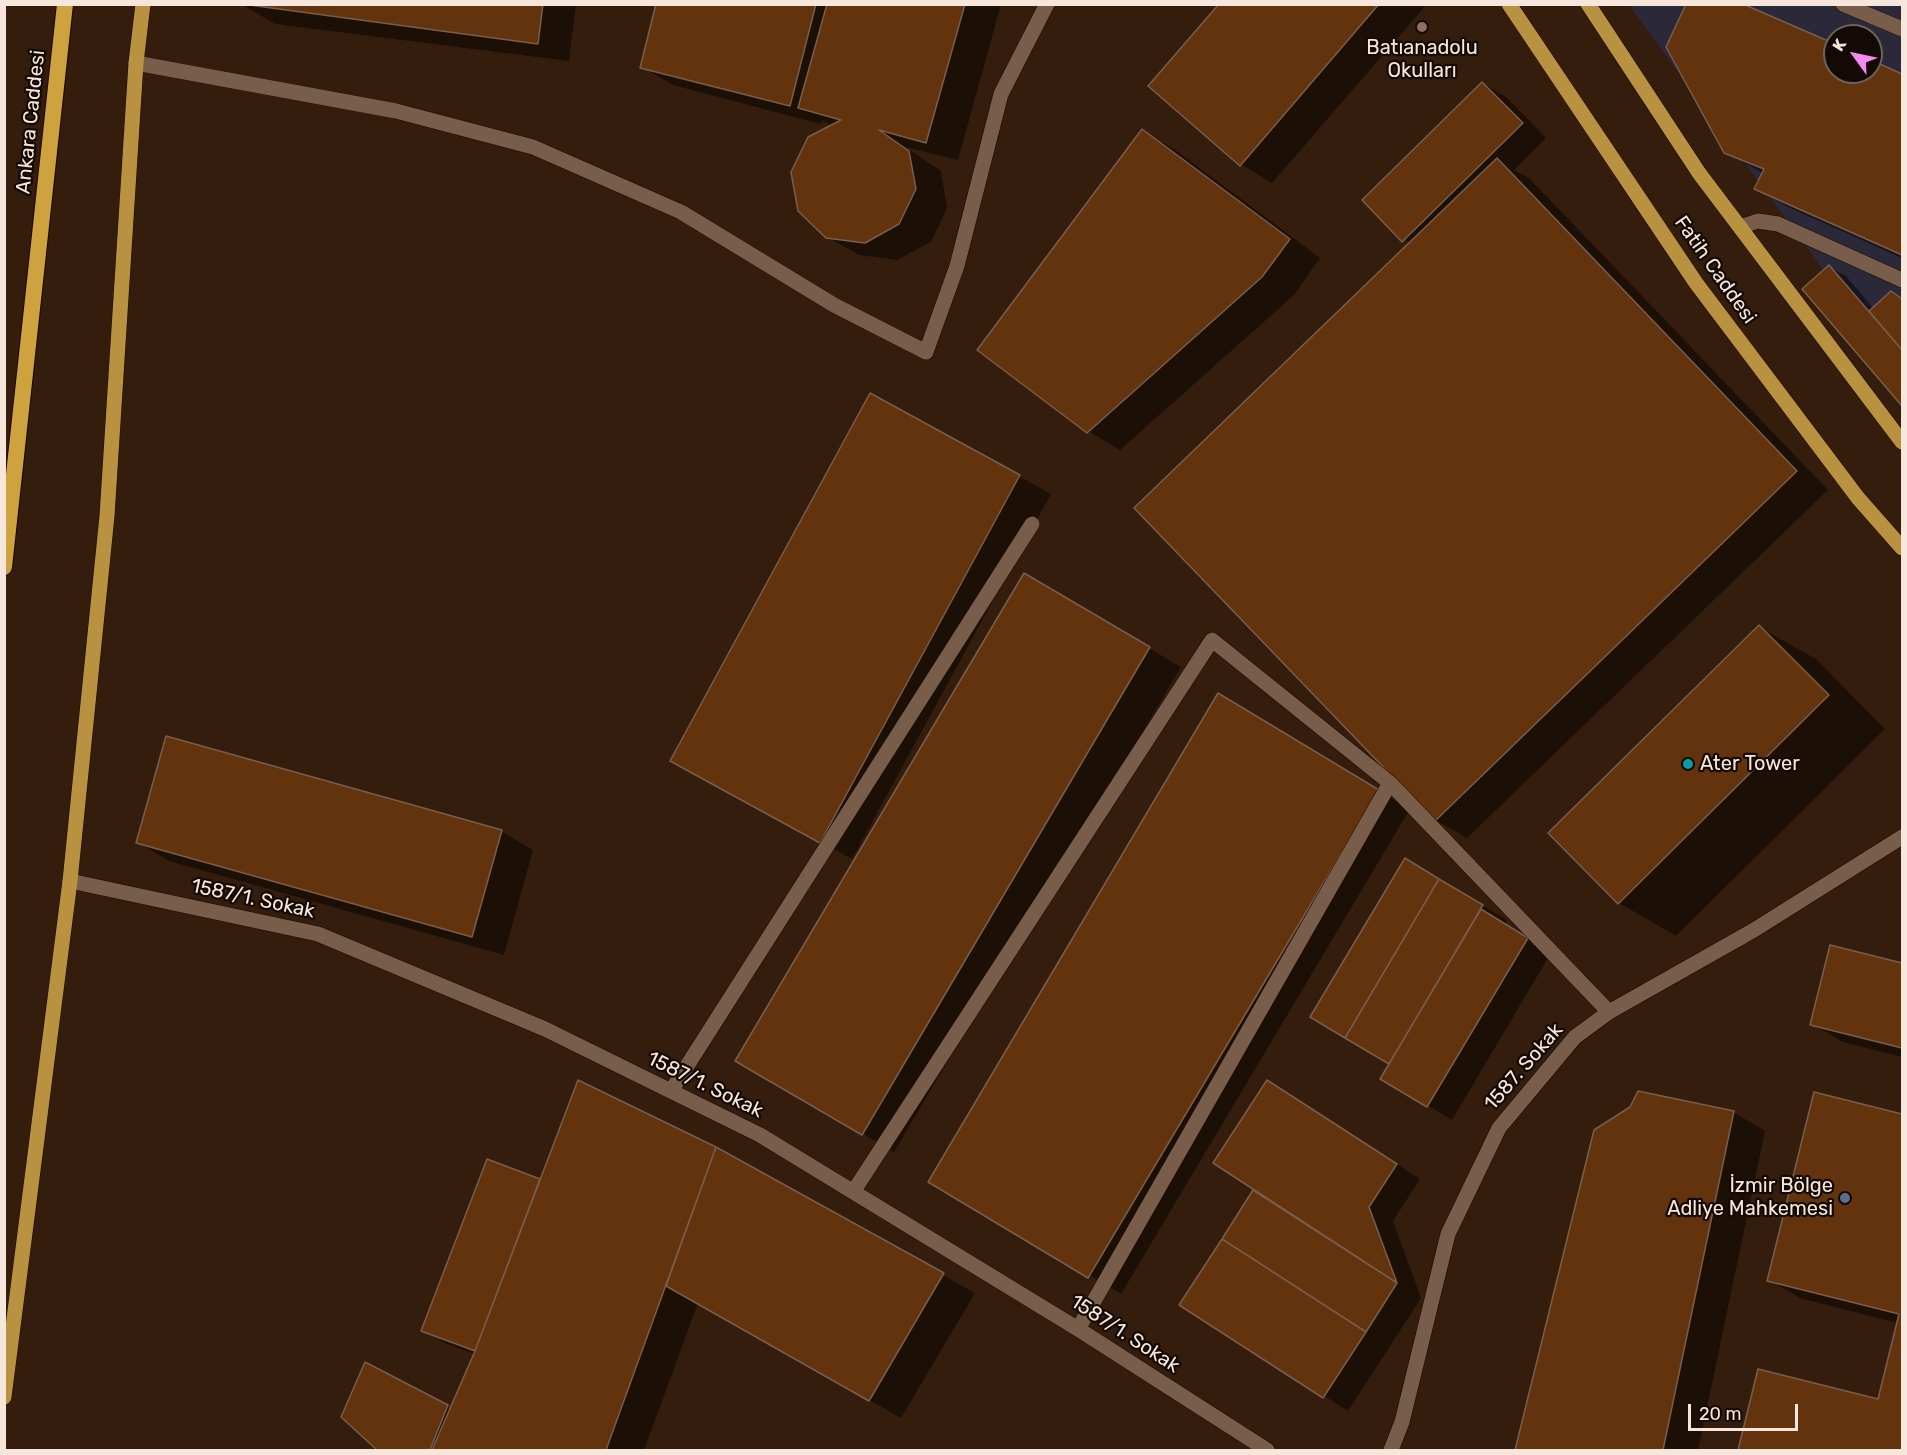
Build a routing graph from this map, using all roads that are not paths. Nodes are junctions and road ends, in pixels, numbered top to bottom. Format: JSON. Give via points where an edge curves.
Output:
{"nodes":[{"id":1,"x":65,"y":4,"type":"edge"},
{"id":2,"x":143,"y":4,"type":"edge"},
{"id":3,"x":1047,"y":4,"type":"edge"},
{"id":4,"x":1509,"y":4,"type":"edge"},
{"id":5,"x":1588,"y":4,"type":"edge"},
{"id":6,"x":1843,"y":4,"type":"edge"},
{"id":7,"x":1902,"y":29,"type":"edge"},
{"id":8,"x":136,"y":63,"type":"junction"},
{"id":9,"x":1740,"y":227,"type":"junction"},
{"id":10,"x":1902,"y":280,"type":"edge"},
{"id":11,"x":1902,"y":442,"type":"edge"},
{"id":12,"x":1032,"y":524,"type":"dead end"},
{"id":13,"x":1902,"y":548,"type":"edge"},
{"id":14,"x":4,"y":567,"type":"edge"},
{"id":15,"x":1390,"y":783,"type":"junction"},
{"id":16,"x":1902,"y":837,"type":"edge"},
{"id":17,"x":70,"y":881,"type":"junction"},
{"id":18,"x":1609,"y":1012,"type":"junction"},
{"id":19,"x":671,"y":1091,"type":"junction"},
{"id":20,"x":853,"y":1192,"type":"junction"},
{"id":21,"x":1078,"y":1329,"type":"junction"},
{"id":22,"x":4,"y":1397,"type":"edge"},
{"id":23,"x":1267,"y":1450,"type":"edge"},
{"id":24,"x":1391,"y":1450,"type":"edge"}],
"edges":[{"from":1,"to":14,"type":"highway","name":"Ankara Caddesi"},
{"from":2,"to":8,"type":"main road"},
{"from":3,"to":8,"type":"street","via":[[1001,94],[957,266],[926,352],[834,305],[681,212],[533,147],[396,111]]},
{"from":4,"to":13,"type":"main road","name":"Fatih Caddesi","via":[[1696,283],[1858,498]]},
{"from":5,"to":9,"type":"main road","via":[[1699,173]]},
{"from":6,"to":7,"type":"street"},
{"from":8,"to":17,"type":"main road","via":[[107,516]]},
{"from":9,"to":10,"type":"street","via":[[1758,221],[1778,224]]},
{"from":9,"to":11,"type":"main road"},
{"from":12,"to":19,"type":"street"},
{"from":15,"to":18,"type":"street"},
{"from":15,"to":20,"type":"street","via":[[1212,640]]},
{"from":15,"to":21,"type":"street"},
{"from":16,"to":18,"type":"street","name":"1587. Sokak","via":[[1754,930]]},
{"from":17,"to":19,"type":"street","name":"1587/1. Sokak","via":[[318,934],[544,1029]]},
{"from":17,"to":22,"type":"main road"},
{"from":18,"to":24,"type":"street","name":"1587. Sokak","via":[[1575,1037],[1499,1128],[1448,1234],[1402,1422]]},
{"from":19,"to":20,"type":"street","name":"1587/1. Sokak","via":[[760,1136]]},
{"from":20,"to":21,"type":"street","name":"1587/1. Sokak"},
{"from":21,"to":23,"type":"street","name":"1587/1. Sokak"}]}
